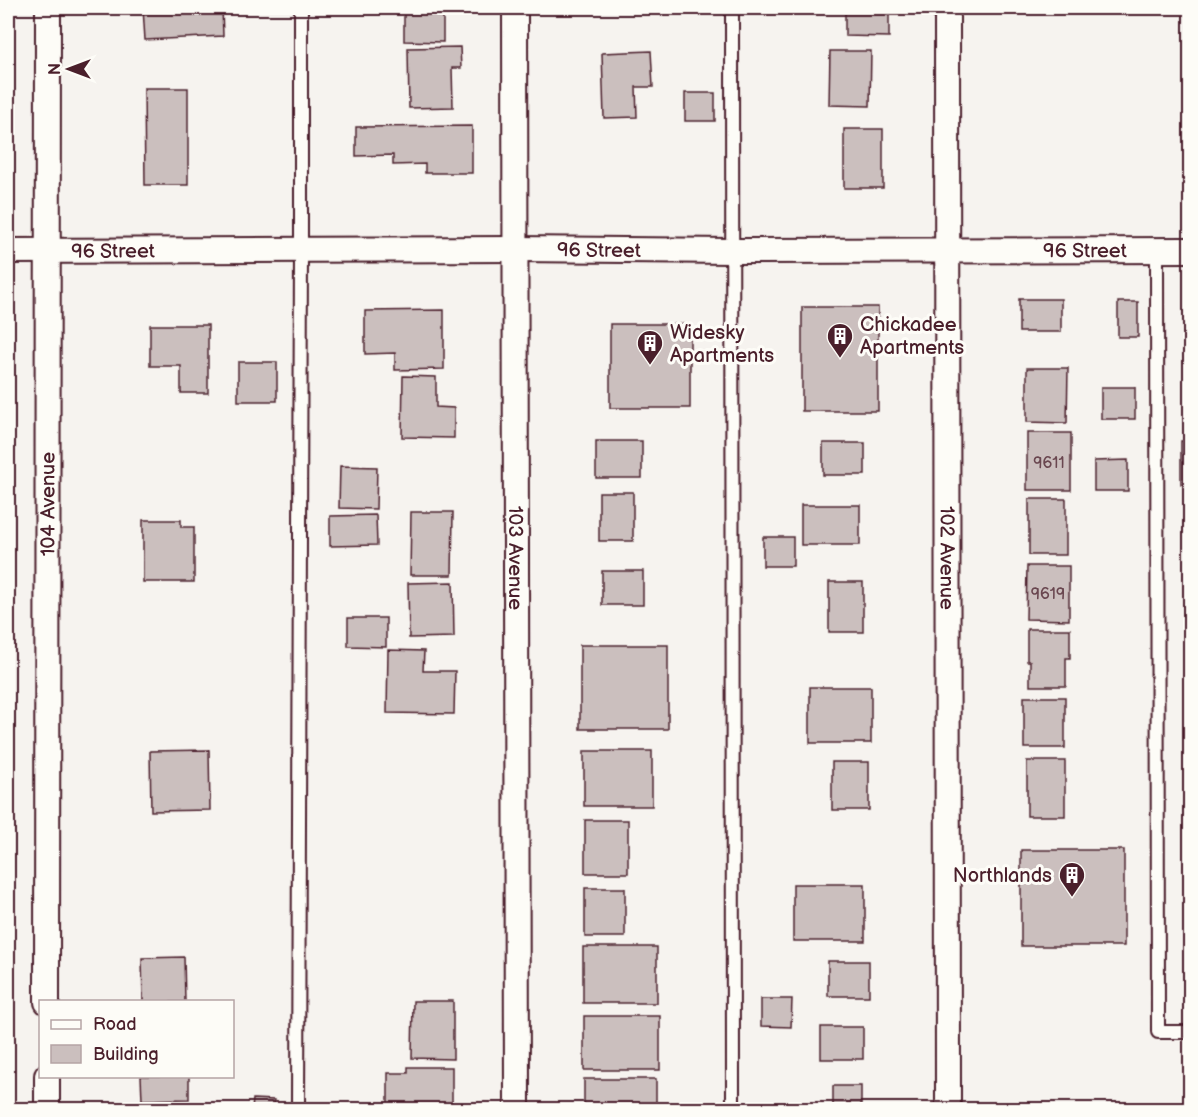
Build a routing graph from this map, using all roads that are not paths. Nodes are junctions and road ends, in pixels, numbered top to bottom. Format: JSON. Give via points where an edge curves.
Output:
{"nodes":[{"id":1,"x":48,"y":8,"type":"edge"},
{"id":2,"x":300,"y":8,"type":"edge"},
{"id":3,"x":516,"y":8,"type":"edge"},
{"id":4,"x":732,"y":8,"type":"edge"},
{"id":5,"x":947,"y":8,"type":"edge"},
{"id":6,"x":516,"y":249,"type":"junction"},
{"id":7,"x":301,"y":250,"type":"junction"},
{"id":8,"x":947,"y":250,"type":"junction"},
{"id":9,"x":1157,"y":250,"type":"junction"},
{"id":10,"x":1191,"y":250,"type":"edge"},
{"id":11,"x":8,"y":251,"type":"edge"},
{"id":12,"x":48,"y":251,"type":"junction"},
{"id":13,"x":732,"y":251,"type":"junction"},
{"id":14,"x":47,"y":1000,"type":"edge"},
{"id":15,"x":1191,"y":1032,"type":"edge"},
{"id":16,"x":47,"y":1078,"type":"edge"},
{"id":17,"x":47,"y":1110,"type":"edge"},
{"id":18,"x":298,"y":1110,"type":"edge"},
{"id":19,"x":517,"y":1110,"type":"edge"},
{"id":20,"x":733,"y":1110,"type":"edge"},
{"id":21,"x":948,"y":1110,"type":"edge"}],
"edges":[{"from":1,"to":12,"type":"street","name":"104 Avenue"},
{"from":2,"to":7,"type":"lane"},
{"from":3,"to":6,"type":"street","name":"103 Avenue"},
{"from":4,"to":13,"type":"lane"},
{"from":5,"to":8,"type":"street","name":"102 Avenue"},
{"from":6,"to":7,"type":"street","name":"96 Street"},
{"from":6,"to":13,"type":"street","name":"96 Street"},
{"from":6,"to":19,"type":"street","name":"103 Avenue"},
{"from":7,"to":12,"type":"street","name":"96 Street"},
{"from":7,"to":18,"type":"lane"},
{"from":8,"to":9,"type":"street","name":"96 Street"},
{"from":8,"to":13,"type":"street","name":"96 Street"},
{"from":8,"to":21,"type":"street","name":"102 Avenue"},
{"from":9,"to":10,"type":"street","name":"96 Street"},
{"from":9,"to":15,"type":"lane","via":[[1158,1032]]},
{"from":11,"to":12,"type":"street","name":"96 Street"},
{"from":12,"to":14,"type":"street","name":"104 Avenue"},
{"from":13,"to":20,"type":"lane"},
{"from":16,"to":17,"type":"street"}]}
